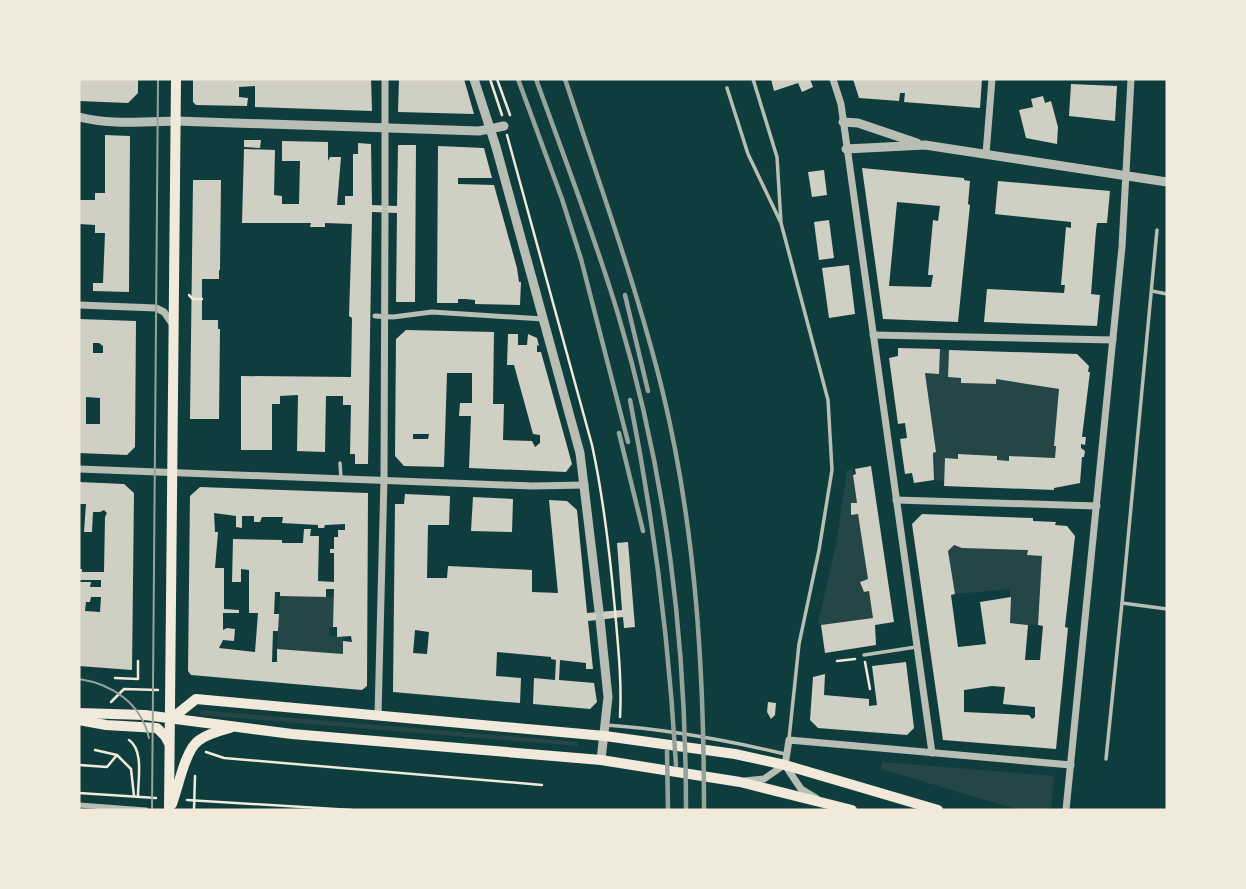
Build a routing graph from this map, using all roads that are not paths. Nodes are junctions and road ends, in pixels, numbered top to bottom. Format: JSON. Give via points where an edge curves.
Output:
{"nodes":[{"id":1,"x":176,"y":79,"type":"edge"},
{"id":2,"x":385,"y":79,"type":"edge"},
{"id":3,"x":474,"y":79,"type":"edge"},
{"id":4,"x":753,"y":79,"type":"edge"},
{"id":5,"x":833,"y":79,"type":"edge"},
{"id":6,"x":992,"y":79,"type":"edge"},
{"id":7,"x":1131,"y":79,"type":"edge"},
{"id":8,"x":727,"y":88,"type":"dead end"},
{"id":9,"x":79,"y":117,"type":"edge"},
{"id":10,"x":176,"y":121,"type":"junction"},
{"id":11,"x":843,"y":122,"type":"junction"},
{"id":12,"x":504,"y":126,"type":"dead end"},
{"id":13,"x":385,"y":128,"type":"junction"},
{"id":14,"x":491,"y":130,"type":"junction"},
{"id":15,"x":925,"y":145,"type":"junction"},
{"id":16,"x":846,"y":149,"type":"junction"},
{"id":17,"x":986,"y":153,"type":"junction"},
{"id":18,"x":1127,"y":176,"type":"junction"},
{"id":19,"x":1167,"y":182,"type":"edge"},
{"id":20,"x":781,"y":223,"type":"junction"},
{"id":21,"x":1157,"y":230,"type":"dead end"},
{"id":22,"x":1152,"y":291,"type":"junction"},
{"id":23,"x":1167,"y":294,"type":"edge"},
{"id":24,"x":79,"y":305,"type":"edge"},
{"id":25,"x":375,"y":316,"type":"dead end"},
{"id":26,"x":384,"y":317,"type":"junction"},
{"id":27,"x":543,"y":319,"type":"junction"},
{"id":28,"x":174,"y":325,"type":"junction"},
{"id":29,"x":873,"y":335,"type":"junction"},
{"id":30,"x":1113,"y":340,"type":"junction"},
{"id":31,"x":340,"y":463,"type":"dead end"},
{"id":32,"x":79,"y":469,"type":"edge"},
{"id":33,"x":173,"y":473,"type":"junction"},
{"id":34,"x":341,"y":478,"type":"junction"},
{"id":35,"x":384,"y":479,"type":"junction"},
{"id":36,"x":584,"y":485,"type":"junction"},
{"id":37,"x":896,"y":500,"type":"junction"},
{"id":38,"x":1097,"y":506,"type":"junction"},
{"id":39,"x":1122,"y":603,"type":"junction"},
{"id":40,"x":1167,"y":609,"type":"edge"},
{"id":41,"x":916,"y":647,"type":"junction"},
{"id":42,"x":864,"y":655,"type":"road end"},
{"id":43,"x":79,"y":712,"type":"edge"},
{"id":44,"x":377,"y":715,"type":"junction"},
{"id":45,"x":170,"y":719,"type":"junction"},
{"id":46,"x":79,"y":720,"type":"edge"},
{"id":47,"x":232,"y":727,"type":"junction"},
{"id":48,"x":606,"y":730,"type":"junction"},
{"id":49,"x":789,"y":740,"type":"junction"},
{"id":50,"x":170,"y":749,"type":"junction"},
{"id":51,"x":932,"y":752,"type":"junction"},
{"id":52,"x":1106,"y":759,"type":"dead end"},
{"id":53,"x":601,"y":760,"type":"junction"},
{"id":54,"x":786,"y":760,"type":"junction"},
{"id":55,"x":1071,"y":765,"type":"junction"},
{"id":56,"x":740,"y":782,"type":"junction"},
{"id":57,"x":826,"y":803,"type":"junction"},
{"id":58,"x":79,"y":805,"type":"edge"},
{"id":59,"x":146,"y":810,"type":"edge"},
{"id":60,"x":170,"y":810,"type":"edge"},
{"id":61,"x":852,"y":810,"type":"edge"},
{"id":62,"x":938,"y":810,"type":"edge"},
{"id":63,"x":1066,"y":810,"type":"edge"}],
"edges":[{"from":1,"to":10,"type":"main road"},
{"from":2,"to":13,"type":"street"},
{"from":3,"to":14,"type":"street"},
{"from":4,"to":20,"type":"lane","via":[[777,158]]},
{"from":5,"to":11,"type":"street"},
{"from":6,"to":17,"type":"street"},
{"from":7,"to":18,"type":"street"},
{"from":8,"to":20,"type":"lane","via":[[748,153]]},
{"from":9,"to":10,"type":"street"},
{"from":10,"to":13,"type":"street"},
{"from":10,"to":28,"type":"main road"},
{"from":11,"to":15,"type":"street"},
{"from":11,"to":16,"type":"street"},
{"from":12,"to":14,"type":"street"},
{"from":13,"to":14,"type":"street"},
{"from":13,"to":26,"type":"street"},
{"from":14,"to":27,"type":"street"},
{"from":15,"to":16,"type":"street"},
{"from":15,"to":17,"type":"street"},
{"from":16,"to":29,"type":"street"},
{"from":17,"to":18,"type":"street"},
{"from":18,"to":19,"type":"street"},
{"from":18,"to":30,"type":"street"},
{"from":20,"to":49,"type":"lane","via":[[828,400],[832,470],[799,644]]},
{"from":21,"to":22,"type":"lane"},
{"from":22,"to":23,"type":"lane"},
{"from":22,"to":39,"type":"lane"},
{"from":24,"to":28,"type":"street","via":[[156,308]]},
{"from":25,"to":26,"type":"street"},
{"from":26,"to":27,"type":"street","via":[[432,312]]},
{"from":26,"to":35,"type":"street"},
{"from":27,"to":36,"type":"street","via":[[580,453]]},
{"from":28,"to":33,"type":"main road"},
{"from":29,"to":30,"type":"street"},
{"from":29,"to":37,"type":"street"},
{"from":30,"to":38,"type":"street"},
{"from":31,"to":34,"type":"lane"},
{"from":32,"to":33,"type":"street"},
{"from":33,"to":34,"type":"street"},
{"from":33,"to":45,"type":"main road"},
{"from":34,"to":35,"type":"street"},
{"from":35,"to":36,"type":"street"},
{"from":35,"to":44,"type":"street"},
{"from":36,"to":48,"type":"street","via":[[608,697]]},
{"from":37,"to":38,"type":"street"},
{"from":37,"to":41,"type":"street"},
{"from":38,"to":55,"type":"street"},
{"from":39,"to":40,"type":"lane"},
{"from":39,"to":52,"type":"lane"},
{"from":41,"to":42,"type":"lane"},
{"from":41,"to":51,"type":"street"},
{"from":43,"to":45,"type":"main road"},
{"from":44,"to":45,"type":"main road","via":[[196,699]]},
{"from":44,"to":48,"type":"main road"},
{"from":45,"to":47,"type":"main road"},
{"from":45,"to":50,"type":"main road"},
{"from":46,"to":50,"type":"main road","via":[[157,728]]},
{"from":47,"to":53,"type":"main road"},
{"from":47,"to":60,"type":"main road","via":[[198,740],[187,757],[190,769]]},
{"from":48,"to":53,"type":"street"},
{"from":48,"to":54,"type":"main road"},
{"from":49,"to":51,"type":"street"},
{"from":49,"to":54,"type":"street"},
{"from":50,"to":60,"type":"main road"},
{"from":51,"to":55,"type":"street"},
{"from":53,"to":56,"type":"main road"},
{"from":54,"to":56,"type":"street","via":[[764,779]]},
{"from":54,"to":57,"type":"street","via":[[801,789]]},
{"from":54,"to":62,"type":"main road"},
{"from":55,"to":63,"type":"street"},
{"from":56,"to":57,"type":"main road"},
{"from":57,"to":61,"type":"main road"},
{"from":58,"to":59,"type":"street"}]}
